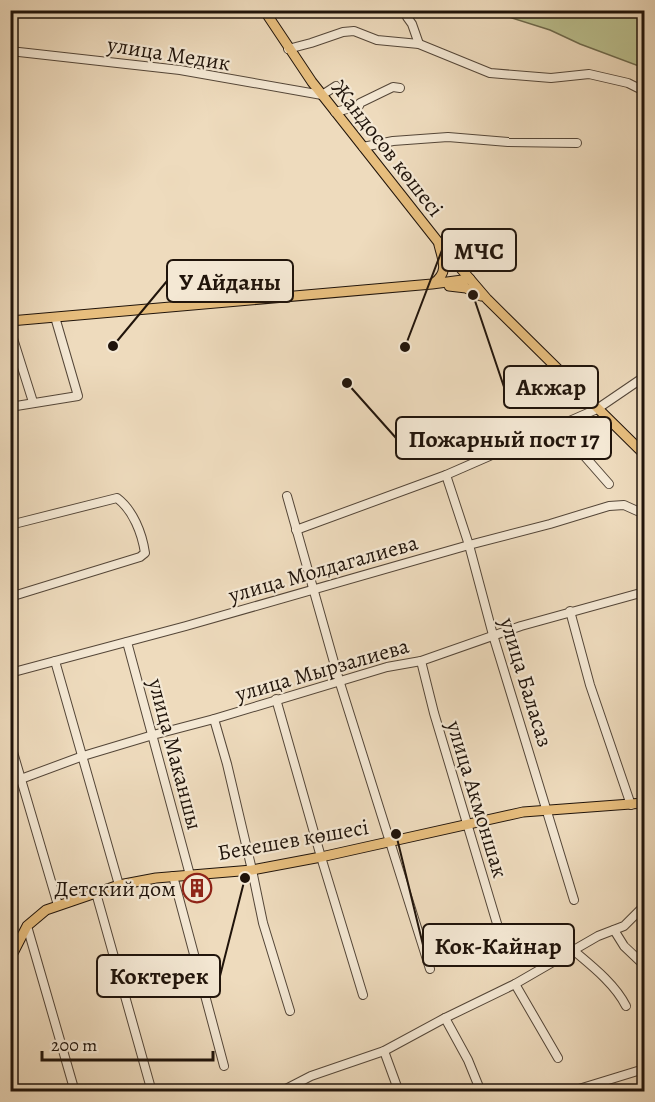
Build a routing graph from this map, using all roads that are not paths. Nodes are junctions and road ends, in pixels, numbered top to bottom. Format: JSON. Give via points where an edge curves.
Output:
{"nodes":[{"id":1,"x":264,"y":10,"type":"edge"},
{"id":2,"x":407,"y":17,"type":"dead end"},
{"id":3,"x":419,"y":44,"type":"junction"},
{"id":4,"x":288,"y":49,"type":"junction"},
{"id":5,"x":10,"y":51,"type":"edge"},
{"id":6,"x":336,"y":87,"type":"dead end"},
{"id":7,"x":400,"y":88,"type":"dead end"},
{"id":8,"x":645,"y":91,"type":"edge"},
{"id":9,"x":322,"y":95,"type":"junction"},
{"id":10,"x":335,"y":112,"type":"junction"},
{"id":11,"x":577,"y":142,"type":"dead end"},
{"id":12,"x":363,"y":147,"type":"junction"},
{"id":13,"x":439,"y":243,"type":"junction"},
{"id":14,"x":470,"y":279,"type":"junction"},
{"id":15,"x":432,"y":284,"type":"junction"},
{"id":16,"x":487,"y":299,"type":"junction"},
{"id":17,"x":55,"y":317,"type":"junction"},
{"id":18,"x":10,"y":321,"type":"edge"},
{"id":19,"x":10,"y":328,"type":"edge"},
{"id":20,"x":645,"y":377,"type":"edge"},
{"id":21,"x":33,"y":402,"type":"junction"},
{"id":22,"x":10,"y":407,"type":"edge"},
{"id":23,"x":597,"y":409,"type":"junction"},
{"id":24,"x":558,"y":426,"type":"junction"},
{"id":25,"x":645,"y":454,"type":"edge"},
{"id":26,"x":447,"y":475,"type":"junction"},
{"id":27,"x":609,"y":484,"type":"dead end"},
{"id":28,"x":287,"y":496,"type":"dead end"},
{"id":29,"x":645,"y":514,"type":"edge"},
{"id":30,"x":10,"y":525,"type":"edge"},
{"id":31,"x":296,"y":530,"type":"junction"},
{"id":32,"x":469,"y":545,"type":"junction"},
{"id":33,"x":313,"y":590,"type":"junction"},
{"id":34,"x":642,"y":593,"type":"edge"},
{"id":35,"x":10,"y":597,"type":"edge"},
{"id":36,"x":645,"y":604,"type":"edge"},
{"id":37,"x":570,"y":611,"type":"junction"},
{"id":38,"x":493,"y":635,"type":"junction"},
{"id":39,"x":126,"y":642,"type":"junction"},
{"id":40,"x":55,"y":661,"type":"junction"},
{"id":41,"x":422,"y":661,"type":"junction"},
{"id":42,"x":10,"y":673,"type":"edge"},
{"id":43,"x":339,"y":680,"type":"junction"},
{"id":44,"x":276,"y":699,"type":"junction"},
{"id":45,"x":214,"y":719,"type":"junction"},
{"id":46,"x":153,"y":735,"type":"junction"},
{"id":47,"x":10,"y":742,"type":"edge"},
{"id":48,"x":83,"y":756,"type":"junction"},
{"id":49,"x":20,"y":779,"type":"junction"},
{"id":50,"x":10,"y":783,"type":"edge"},
{"id":51,"x":645,"y":803,"type":"edge"},
{"id":52,"x":631,"y":805,"type":"junction"},
{"id":53,"x":548,"y":810,"type":"junction"},
{"id":54,"x":467,"y":823,"type":"junction"},
{"id":55,"x":391,"y":843,"type":"junction"},
{"id":56,"x":321,"y":857,"type":"junction"},
{"id":57,"x":252,"y":870,"type":"junction"},
{"id":58,"x":190,"y":875,"type":"junction"},
{"id":59,"x":173,"y":876,"type":"junction"},
{"id":60,"x":119,"y":885,"type":"junction"},
{"id":61,"x":96,"y":893,"type":"junction"},
{"id":62,"x":574,"y":900,"type":"dead end"},
{"id":63,"x":58,"y":905,"type":"junction"},
{"id":64,"x":645,"y":906,"type":"edge"},
{"id":65,"x":27,"y":926,"type":"junction"},
{"id":66,"x":614,"y":930,"type":"junction"},
{"id":67,"x":504,"y":947,"type":"dead end"},
{"id":68,"x":573,"y":950,"type":"junction"},
{"id":69,"x":10,"y":958,"type":"edge"},
{"id":70,"x":645,"y":965,"type":"edge"},
{"id":71,"x":430,"y":969,"type":"dead end"},
{"id":72,"x":515,"y":984,"type":"junction"},
{"id":73,"x":363,"y":995,"type":"dead end"},
{"id":74,"x":626,"y":1006,"type":"dead end"},
{"id":75,"x":290,"y":1011,"type":"dead end"},
{"id":76,"x":445,"y":1018,"type":"junction"},
{"id":77,"x":384,"y":1051,"type":"junction"},
{"id":78,"x":558,"y":1058,"type":"dead end"},
{"id":79,"x":224,"y":1066,"type":"dead end"},
{"id":80,"x":645,"y":1069,"type":"edge"},
{"id":81,"x":585,"y":1089,"type":"edge"},
{"id":82,"x":75,"y":1092,"type":"edge"},
{"id":83,"x":152,"y":1092,"type":"edge"},
{"id":84,"x":280,"y":1092,"type":"edge"},
{"id":85,"x":399,"y":1092,"type":"edge"},
{"id":86,"x":481,"y":1092,"type":"edge"},
{"id":87,"x":569,"y":1092,"type":"edge"}],
"edges":[{"from":1,"to":4,"type":"main road","name":"Жандосов көшесі"},
{"from":2,"to":3,"type":"street"},
{"from":3,"to":4,"type":"street","via":[[377,40],[349,31]]},
{"from":3,"to":8,"type":"street","via":[[490,72],[551,78],[589,74]]},
{"from":4,"to":9,"type":"main road","name":"Жандосов көшесі"},
{"from":5,"to":9,"type":"street","name":"улица Медик","via":[[188,72]]},
{"from":6,"to":9,"type":"street"},
{"from":7,"to":10,"type":"street","via":[[393,87],[359,106]]},
{"from":9,"to":10,"type":"main road","name":"Жандосов көшесі"},
{"from":10,"to":12,"type":"main road","name":"Жандосов көшесі"},
{"from":11,"to":12,"type":"street","via":[[448,137]]},
{"from":12,"to":13,"type":"main road","name":"Жандосов көшесі"},
{"from":13,"to":14,"type":"main road","name":"Жандосов көшесі"},
{"from":13,"to":15,"type":"main road","via":[[445,266],[441,278]]},
{"from":14,"to":15,"type":"main road"},
{"from":14,"to":16,"type":"main road","name":"Жандосов көшесі"},
{"from":15,"to":16,"type":"main road","via":[[466,288]]},
{"from":15,"to":17,"type":"main road"},
{"from":16,"to":23,"type":"main road","name":"Жандосов көшесі"},
{"from":17,"to":18,"type":"main road"},
{"from":17,"to":21,"type":"street","via":[[78,396]]},
{"from":19,"to":21,"type":"street"},
{"from":20,"to":23,"type":"street"},
{"from":21,"to":22,"type":"street"},
{"from":23,"to":24,"type":"street"},
{"from":23,"to":25,"type":"main road","name":"Жандосов көшесі"},
{"from":24,"to":26,"type":"street"},
{"from":24,"to":27,"type":"street"},
{"from":26,"to":31,"type":"street"},
{"from":26,"to":32,"type":"street","name":"улица Баласаз"},
{"from":28,"to":31,"type":"street"},
{"from":29,"to":32,"type":"street","name":"улица Молдагалиева","via":[[617,504]]},
{"from":30,"to":35,"type":"street","via":[[117,498],[134,519],[145,553]]},
{"from":31,"to":33,"type":"street"},
{"from":32,"to":33,"type":"street","name":"улица Молдагалиева"},
{"from":32,"to":38,"type":"street","name":"улица Баласаз"},
{"from":33,"to":39,"type":"street","name":"улица Молдагалиева"},
{"from":33,"to":43,"type":"street"},
{"from":34,"to":36,"type":"street"},
{"from":34,"to":37,"type":"street","name":"улица Мырзалиева"},
{"from":37,"to":38,"type":"street","name":"улица Мырзалиева"},
{"from":37,"to":52,"type":"street","via":[[590,685]]},
{"from":38,"to":41,"type":"street","name":"улица Мырзалиева"},
{"from":38,"to":53,"type":"street","name":"улица Баласаз"},
{"from":39,"to":40,"type":"street","name":"улица Молдагалиева"},
{"from":39,"to":46,"type":"street","name":"улица Маканшы"},
{"from":40,"to":42,"type":"street","name":"улица Молдагалиева"},
{"from":40,"to":48,"type":"street"},
{"from":41,"to":43,"type":"street","name":"улица Мырзалиева"},
{"from":41,"to":54,"type":"street","name":"улица Акмоншак"},
{"from":43,"to":44,"type":"street","name":"улица Мырзалиева"},
{"from":43,"to":55,"type":"street"},
{"from":44,"to":45,"type":"street","name":"улица Мырзалиева"},
{"from":44,"to":56,"type":"street"},
{"from":45,"to":46,"type":"street","name":"улица Мырзалиева"},
{"from":45,"to":57,"type":"street"},
{"from":46,"to":48,"type":"street","name":"улица Мырзалиева"},
{"from":46,"to":58,"type":"street","name":"улица Маканшы"},
{"from":47,"to":49,"type":"street"},
{"from":48,"to":49,"type":"street","name":"улица Мырзалиева"},
{"from":48,"to":60,"type":"street"},
{"from":49,"to":50,"type":"street","name":"улица Мырзалиева"},
{"from":49,"to":63,"type":"street"},
{"from":51,"to":52,"type":"main road","name":"Бекешев көшесі"},
{"from":52,"to":53,"type":"main road","name":"Бекешев көшесі"},
{"from":53,"to":54,"type":"main road","name":"Бекешев көшесі"},
{"from":53,"to":62,"type":"street","name":"улица Баласаз"},
{"from":54,"to":55,"type":"main road","name":"Бекешев көшесі"},
{"from":54,"to":67,"type":"street","name":"улица Акмоншак"},
{"from":55,"to":56,"type":"main road","name":"Бекешев көшесі"},
{"from":55,"to":71,"type":"street"},
{"from":56,"to":57,"type":"main road","name":"Бекешев көшесі"},
{"from":56,"to":73,"type":"street"},
{"from":57,"to":58,"type":"main road","name":"Бекешев көшесі"},
{"from":57,"to":75,"type":"street","via":[[263,923]]},
{"from":58,"to":59,"type":"main road","name":"Бекешев көшесі"},
{"from":59,"to":60,"type":"main road","name":"Бекешев көшесі"},
{"from":59,"to":79,"type":"street"},
{"from":60,"to":61,"type":"main road","name":"Бекешев көшесі"},
{"from":61,"to":63,"type":"main road","name":"Бекешев көшесі"},
{"from":61,"to":83,"type":"street"},
{"from":63,"to":65,"type":"main road","name":"Бекешев көшесі"},
{"from":64,"to":66,"type":"street"},
{"from":65,"to":69,"type":"main road","name":"Бекешев көшесі"},
{"from":65,"to":82,"type":"street"},
{"from":66,"to":68,"type":"street"},
{"from":66,"to":70,"type":"street","via":[[624,946]]},
{"from":68,"to":72,"type":"street"},
{"from":68,"to":74,"type":"street","via":[[592,965]]},
{"from":72,"to":76,"type":"street"},
{"from":72,"to":78,"type":"street"},
{"from":76,"to":77,"type":"street"},
{"from":76,"to":86,"type":"street"},
{"from":77,"to":84,"type":"street","via":[[311,1076]]},
{"from":77,"to":85,"type":"street"},
{"from":80,"to":81,"type":"street"},
{"from":81,"to":87,"type":"street"}]}
